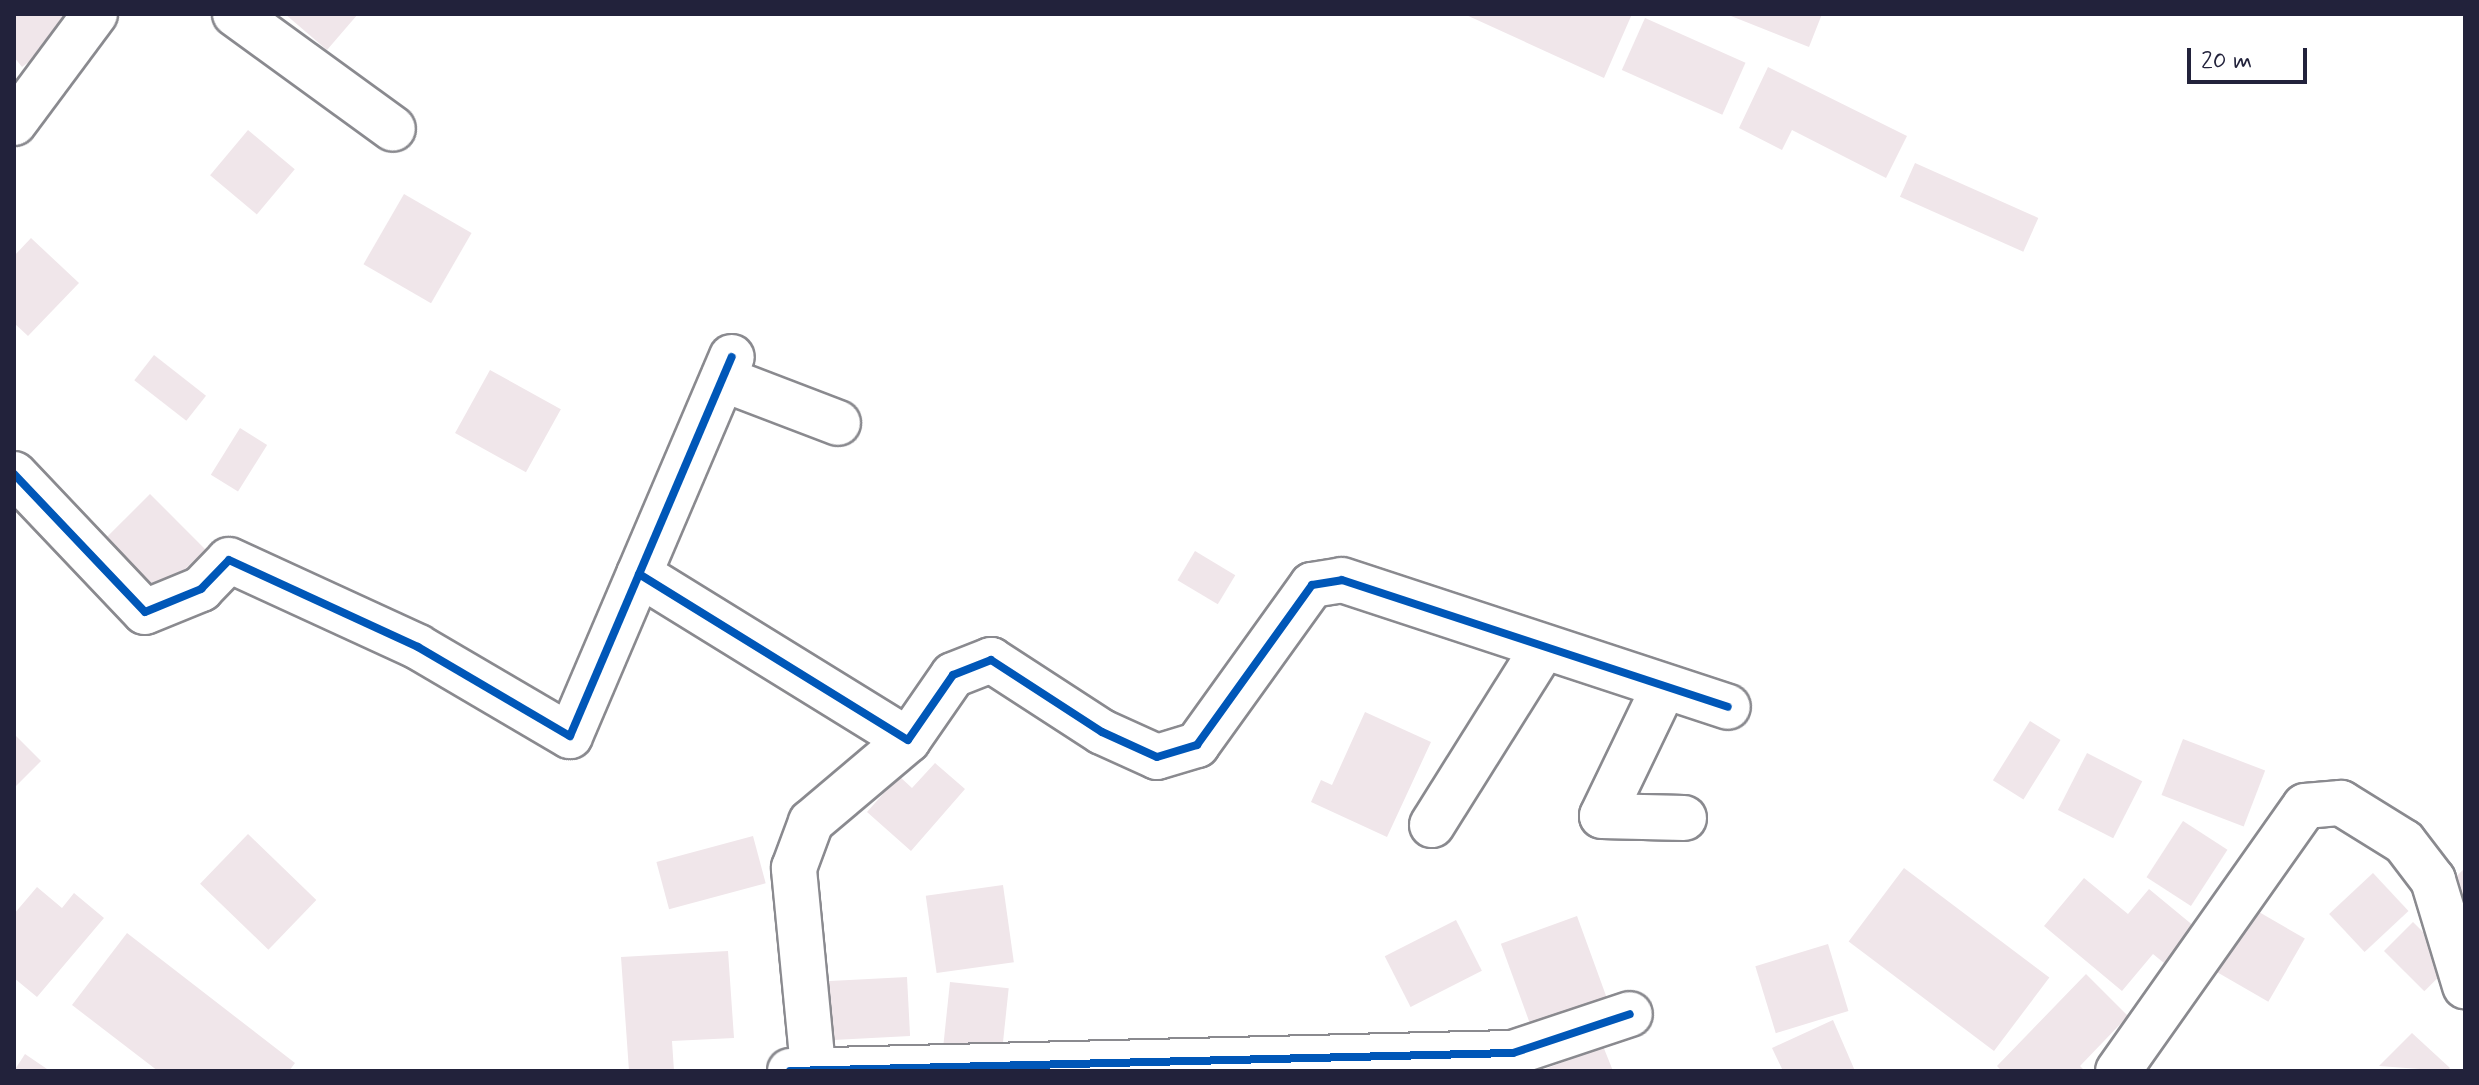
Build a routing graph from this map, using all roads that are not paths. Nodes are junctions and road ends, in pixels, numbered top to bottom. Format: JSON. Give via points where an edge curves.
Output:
{"nodes":[{"id":1,"x":95,"y":14,"type":"edge"},
{"id":2,"x":235,"y":14,"type":"edge"},
{"id":3,"x":14,"y":123,"type":"edge"},
{"id":4,"x":393,"y":129,"type":"dead end"},
{"id":5,"x":838,"y":423,"type":"dead end"},
{"id":6,"x":14,"y":474,"type":"edge"},
{"id":7,"x":639,"y":574,"type":"junction"},
{"id":8,"x":1543,"y":648,"type":"junction"},
{"id":9,"x":1664,"y":687,"type":"junction"},
{"id":10,"x":1728,"y":707,"type":"dead end"},
{"id":11,"x":908,"y":740,"type":"junction"},
{"id":12,"x":1684,"y":818,"type":"dead end"},
{"id":13,"x":1432,"y":825,"type":"dead end"},
{"id":14,"x":2465,"y":986,"type":"edge"},
{"id":15,"x":1630,"y":1014,"type":"dead end"},
{"id":16,"x":1516,"y":1062,"type":"edge"},
{"id":17,"x":802,"y":1069,"type":"edge"},
{"id":18,"x":2118,"y":1071,"type":"edge"}],
"edges":[{"from":1,"to":3,"type":"street"},
{"from":2,"to":4,"type":"street"},
{"from":5,"to":7,"type":"street","via":[[727,368]]},
{"from":6,"to":7,"type":"street","via":[[145,612],[201,589],[229,560],[418,647],[570,736]]},
{"from":7,"to":11,"type":"street"},
{"from":8,"to":9,"type":"street"},
{"from":8,"to":11,"type":"street","via":[[1342,580],[1312,585],[1197,745],[1157,757],[1102,732],[991,660],[953,675]]},
{"from":8,"to":13,"type":"street"},
{"from":9,"to":10,"type":"street"},
{"from":9,"to":12,"type":"street","via":[[1602,816]]},
{"from":11,"to":17,"type":"street","via":[[811,822],[794,868]]},
{"from":14,"to":18,"type":"street","via":[[2433,880],[2404,842],[2341,803],[2305,806]]},
{"from":15,"to":16,"type":"street"},
{"from":16,"to":17,"type":"street"}]}
